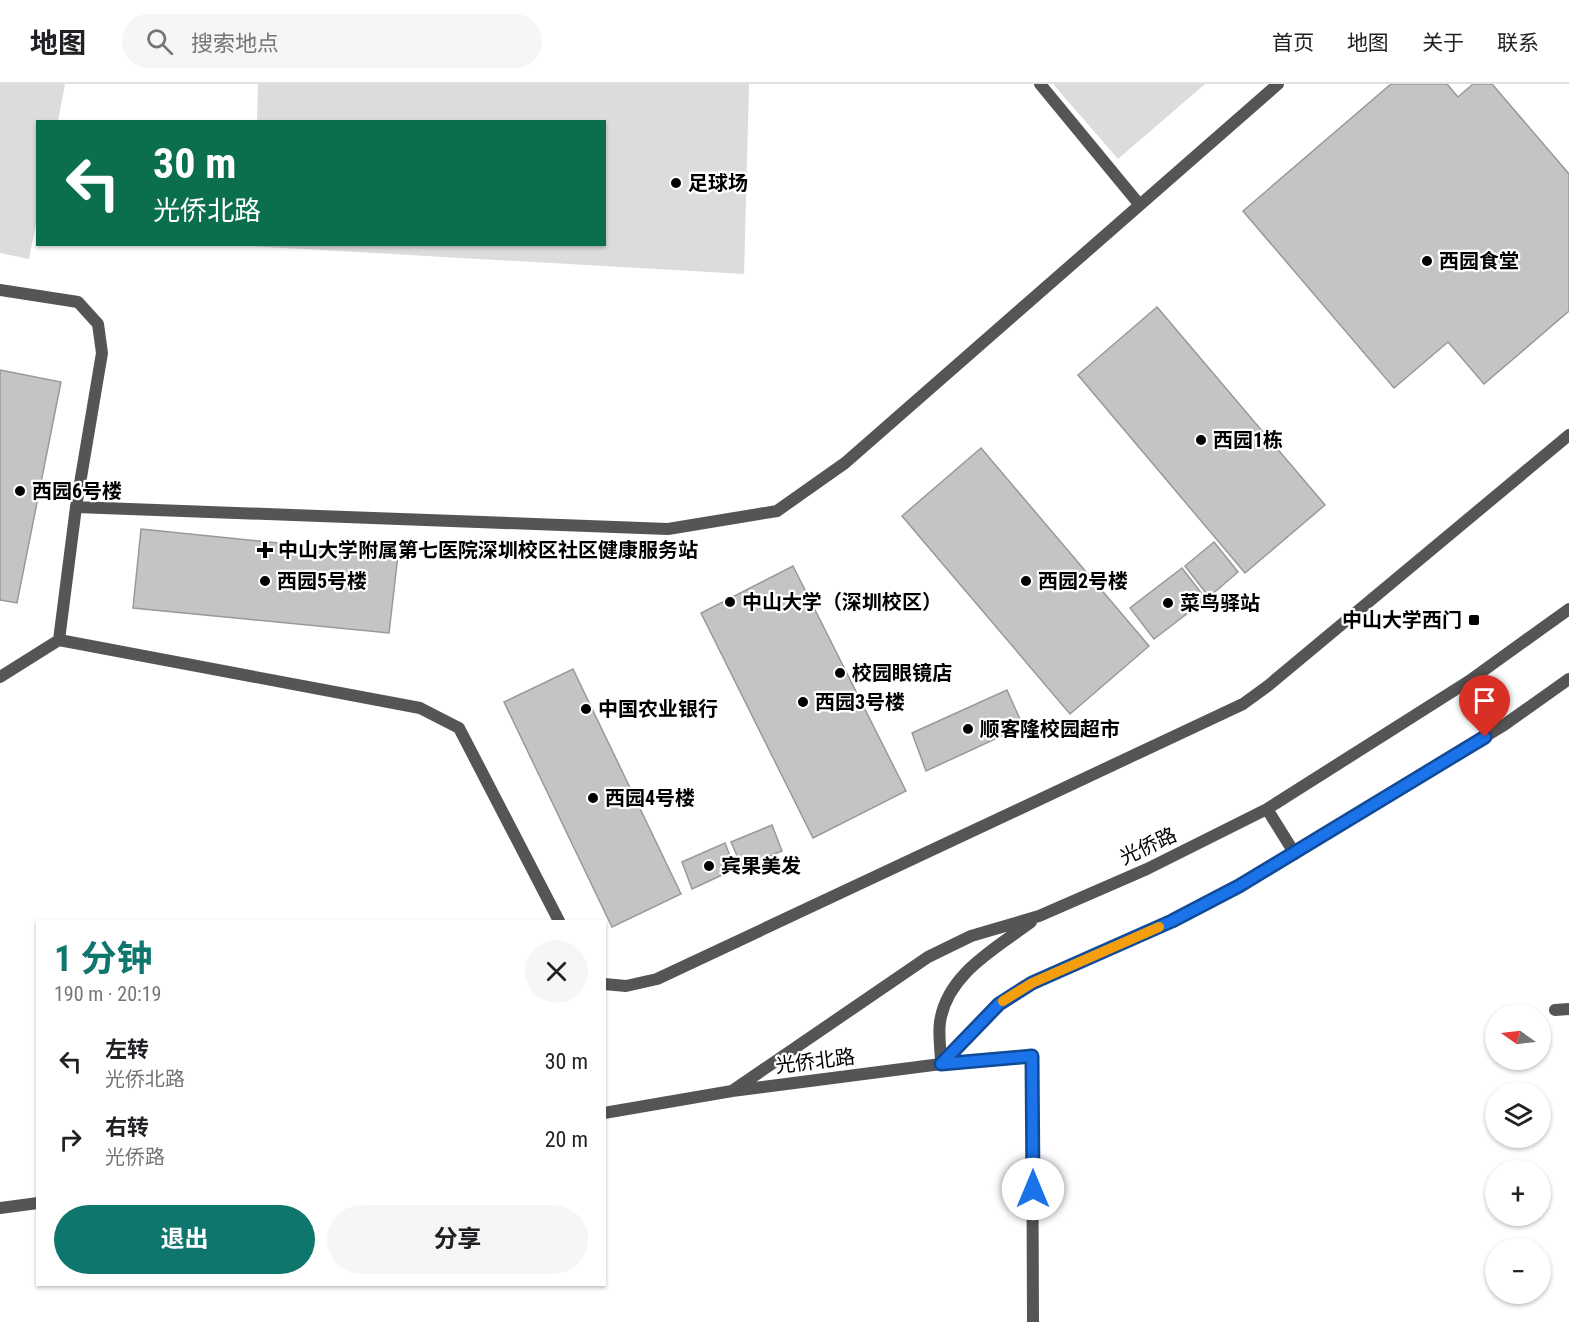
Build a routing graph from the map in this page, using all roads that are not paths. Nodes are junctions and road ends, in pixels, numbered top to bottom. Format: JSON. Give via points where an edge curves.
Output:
{"nodes":[{"id":1,"x":1040,"y":84,"type":"edge"},
{"id":2,"x":1278,"y":84,"type":"edge"},
{"id":3,"x":1139,"y":204,"type":"junction"},
{"id":4,"x":0,"y":290,"type":"edge"},
{"id":5,"x":1569,"y":435,"type":"edge"},
{"id":6,"x":76,"y":507,"type":"junction"},
{"id":7,"x":1569,"y":609,"type":"edge"},
{"id":8,"x":59,"y":640,"type":"junction"},
{"id":9,"x":0,"y":677,"type":"edge"},
{"id":10,"x":1569,"y":679,"type":"edge"},
{"id":11,"x":1267,"y":809,"type":"junction"},
{"id":12,"x":1295,"y":854,"type":"junction"},
{"id":13,"x":1039,"y":916,"type":"junction"},
{"id":14,"x":559,"y":920,"type":"edge"},
{"id":15,"x":606,"y":984,"type":"edge"},
{"id":16,"x":1569,"y":1009,"type":"edge"},
{"id":17,"x":1556,"y":1010,"type":"dead end"},
{"id":18,"x":941,"y":1064,"type":"junction"},
{"id":19,"x":732,"y":1091,"type":"junction"},
{"id":20,"x":606,"y":1113,"type":"edge"},
{"id":21,"x":36,"y":1203,"type":"edge"},
{"id":22,"x":0,"y":1208,"type":"edge"},
{"id":23,"x":1034,"y":1322,"type":"edge"}],
"edges":[{"from":1,"to":3,"type":"street"},
{"from":2,"to":3,"type":"street"},
{"from":3,"to":6,"type":"street","via":[[844,463],[777,511],[668,529]]},
{"from":4,"to":6,"type":"street","via":[[78,302],[98,324],[102,353]]},
{"from":5,"to":15,"type":"street","via":[[1243,704],[657,979],[626,986]]},
{"from":6,"to":8,"type":"street"},
{"from":7,"to":11,"type":"street","name":"光侨路","via":[[1469,681]]},
{"from":8,"to":9,"type":"street"},
{"from":8,"to":14,"type":"street","via":[[420,708],[446,720],[459,728]]},
{"from":10,"to":12,"type":"street","via":[[1504,725]]},
{"from":11,"to":12,"type":"street"},
{"from":11,"to":13,"type":"street","name":"光侨路","via":[[1147,869]]},
{"from":12,"to":18,"type":"street","via":[[1172,921],[1032,983],[999,1004]]},
{"from":13,"to":18,"type":"street","via":[[955,982],[945,1000],[940,1024]]},
{"from":13,"to":19,"type":"street","name":"光侨路","via":[[970,936],[928,957]]},
{"from":16,"to":17,"type":"street"},
{"from":18,"to":19,"type":"street","name":"光侨北路"},
{"from":18,"to":23,"type":"street","name":"光侨北路","via":[[1032,1056]]},
{"from":19,"to":20,"type":"street","name":"光侨北路"},
{"from":21,"to":22,"type":"street"}]}
